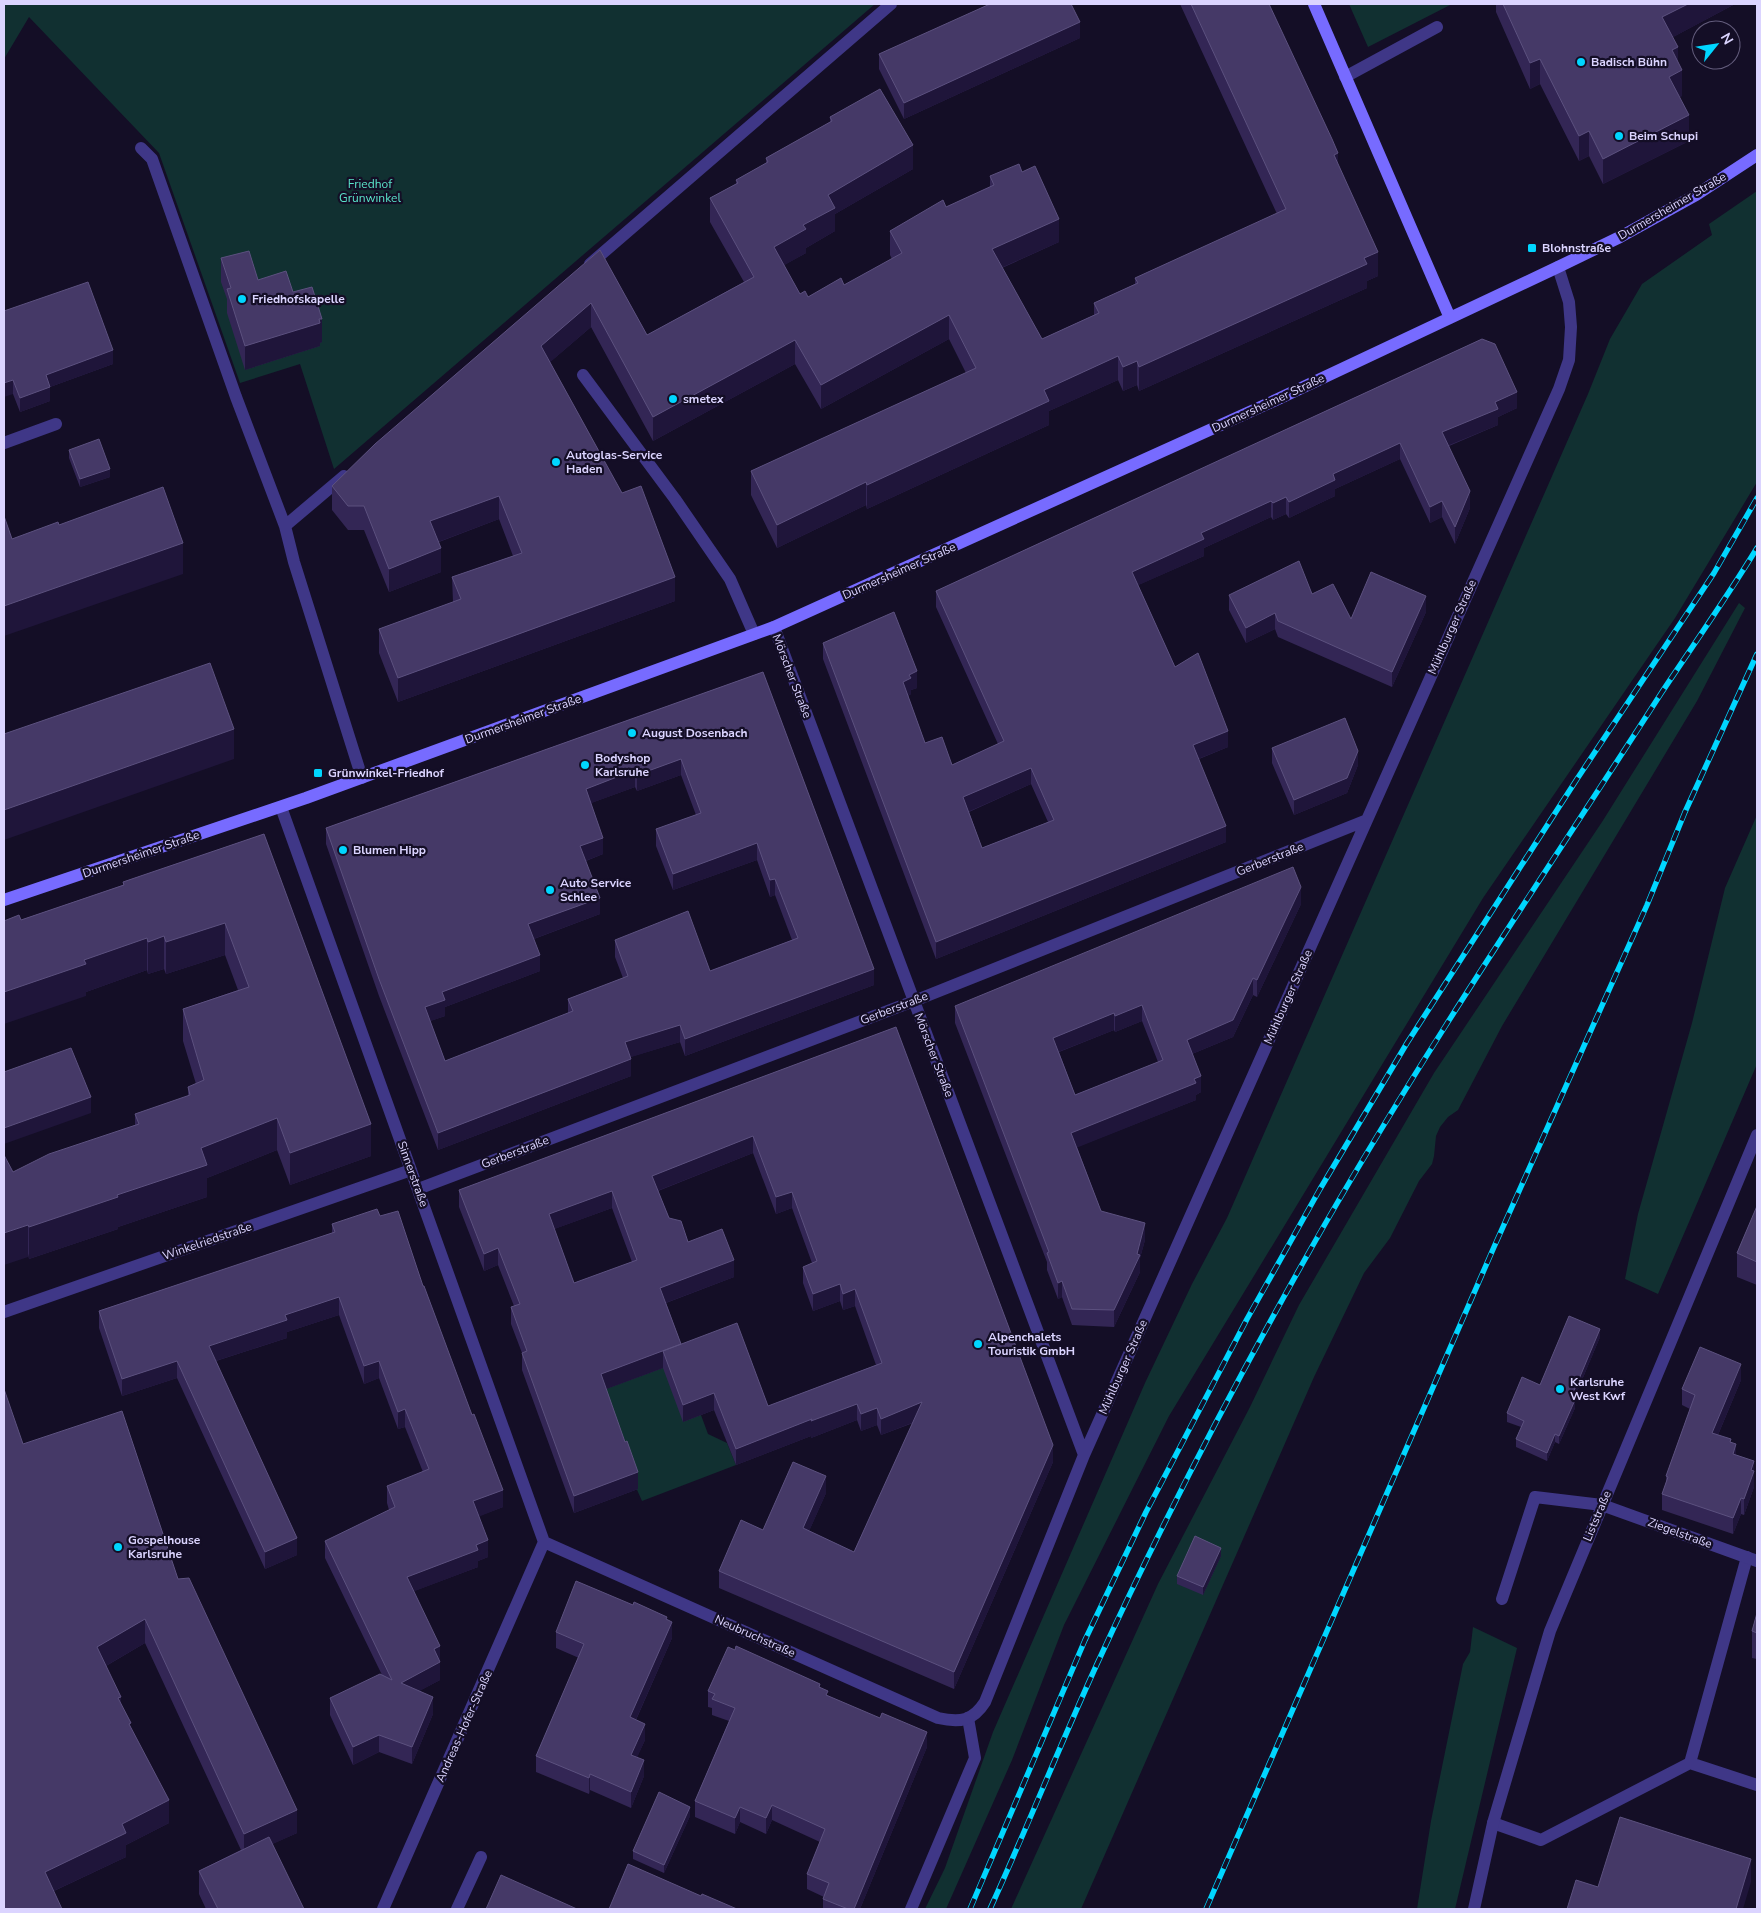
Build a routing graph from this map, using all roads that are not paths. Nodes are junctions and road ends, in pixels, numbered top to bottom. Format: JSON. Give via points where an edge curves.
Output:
{"nodes":[{"id":1,"x":891,"y":4,"type":"edge"},
{"id":2,"x":1314,"y":4,"type":"edge"},
{"id":3,"x":1437,"y":27,"type":"dead end"},
{"id":4,"x":1345,"y":77,"type":"junction"},
{"id":5,"x":141,"y":148,"type":"dead end"},
{"id":6,"x":1757,"y":155,"type":"edge"},
{"id":7,"x":1558,"y":267,"type":"junction"},
{"id":8,"x":577,"y":275,"type":"edge"},
{"id":9,"x":1450,"y":318,"type":"junction"},
{"id":10,"x":583,"y":375,"type":"dead end"},
{"id":11,"x":56,"y":424,"type":"dead end"},
{"id":12,"x":4,"y":443,"type":"edge"},
{"id":13,"x":350,"y":470,"type":"edge"},
{"id":14,"x":285,"y":526,"type":"junction"},
{"id":15,"x":774,"y":627,"type":"junction"},
{"id":16,"x":754,"y":634,"type":"junction"},
{"id":17,"x":362,"y":778,"type":"junction"},
{"id":18,"x":280,"y":807,"type":"junction"},
{"id":19,"x":1367,"y":820,"type":"junction"},
{"id":20,"x":4,"y":900,"type":"edge"},
{"id":21,"x":914,"y":1001,"type":"junction"},
{"id":22,"x":1757,"y":1135,"type":"edge"},
{"id":23,"x":411,"y":1170,"type":"junction"},
{"id":24,"x":418,"y":1189,"type":"junction"},
{"id":25,"x":4,"y":1312,"type":"edge"},
{"id":26,"x":1084,"y":1455,"type":"junction"},
{"id":27,"x":1602,"y":1505,"type":"junction"},
{"id":28,"x":544,"y":1542,"type":"junction"},
{"id":29,"x":1754,"y":1559,"type":"edge"},
{"id":30,"x":1502,"y":1599,"type":"dead end"},
{"id":31,"x":968,"y":1718,"type":"junction"},
{"id":32,"x":1690,"y":1763,"type":"junction"},
{"id":33,"x":1757,"y":1785,"type":"edge"},
{"id":34,"x":1493,"y":1824,"type":"junction"},
{"id":35,"x":481,"y":1857,"type":"dead end"},
{"id":36,"x":383,"y":1909,"type":"edge"},
{"id":37,"x":457,"y":1909,"type":"edge"},
{"id":38,"x":911,"y":1909,"type":"edge"},
{"id":39,"x":1474,"y":1909,"type":"edge"}],
"edges":[{"from":1,"to":8,"type":"street"},
{"from":2,"to":4,"type":"street"},
{"from":3,"to":4,"type":"street"},
{"from":4,"to":9,"type":"street"},
{"from":5,"to":14,"type":"street","via":[[152,159]]},
{"from":6,"to":7,"type":"street","name":"Durmersheimer Straße","via":[[1696,195]]},
{"from":7,"to":9,"type":"street","name":"Durmersheimer Straße"},
{"from":7,"to":19,"type":"street","name":"Mühlburger Straße","via":[[1569,302],[1569,360]]},
{"from":9,"to":15,"type":"street","name":"Durmersheimer Straße"},
{"from":10,"to":16,"type":"street","via":[[730,578]]},
{"from":11,"to":12,"type":"street"},
{"from":13,"to":14,"type":"street"},
{"from":14,"to":17,"type":"street"},
{"from":15,"to":16,"type":"street","name":"Durmersheimer Straße"},
{"from":15,"to":21,"type":"street","name":"Mörscher Straße"},
{"from":16,"to":17,"type":"street","name":"Durmersheimer Straße"},
{"from":17,"to":18,"type":"street","name":"Durmersheimer Straße"},
{"from":18,"to":20,"type":"street","name":"Durmersheimer Straße"},
{"from":18,"to":23,"type":"street","name":"Sinnerstraße"},
{"from":19,"to":21,"type":"street","name":"Gerberstraße"},
{"from":19,"to":26,"type":"street","name":"Mühlburger Straße"},
{"from":21,"to":24,"type":"street","name":"Gerberstraße"},
{"from":21,"to":26,"type":"street","name":"Mörscher Straße"},
{"from":22,"to":27,"type":"street","name":"Liststraße"},
{"from":23,"to":24,"type":"street","name":"Sinnerstraße"},
{"from":23,"to":25,"type":"street","name":"Winkelriedstraße"},
{"from":24,"to":28,"type":"street","name":"Sinnerstraße"},
{"from":26,"to":31,"type":"street","name":"Mühlburger Straße","via":[[986,1702],[978,1713]]},
{"from":27,"to":29,"type":"street","name":"Ziegelstraße"},
{"from":27,"to":30,"type":"street","name":"Ziegelstraße","via":[[1535,1497]]},
{"from":27,"to":34,"type":"street","name":"Liststraße","via":[[1550,1631]]},
{"from":28,"to":31,"type":"street","name":"Neubruchstraße","via":[[938,1718],[953,1721]]},
{"from":28,"to":36,"type":"street","name":"Andreas-Hofer-Straße"},
{"from":29,"to":32,"type":"street"},
{"from":31,"to":38,"type":"street","via":[[975,1758]]},
{"from":32,"to":33,"type":"street"},
{"from":32,"to":34,"type":"street","via":[[1541,1840]]},
{"from":34,"to":39,"type":"street","name":"Liststraße"},
{"from":35,"to":37,"type":"street"}]}
